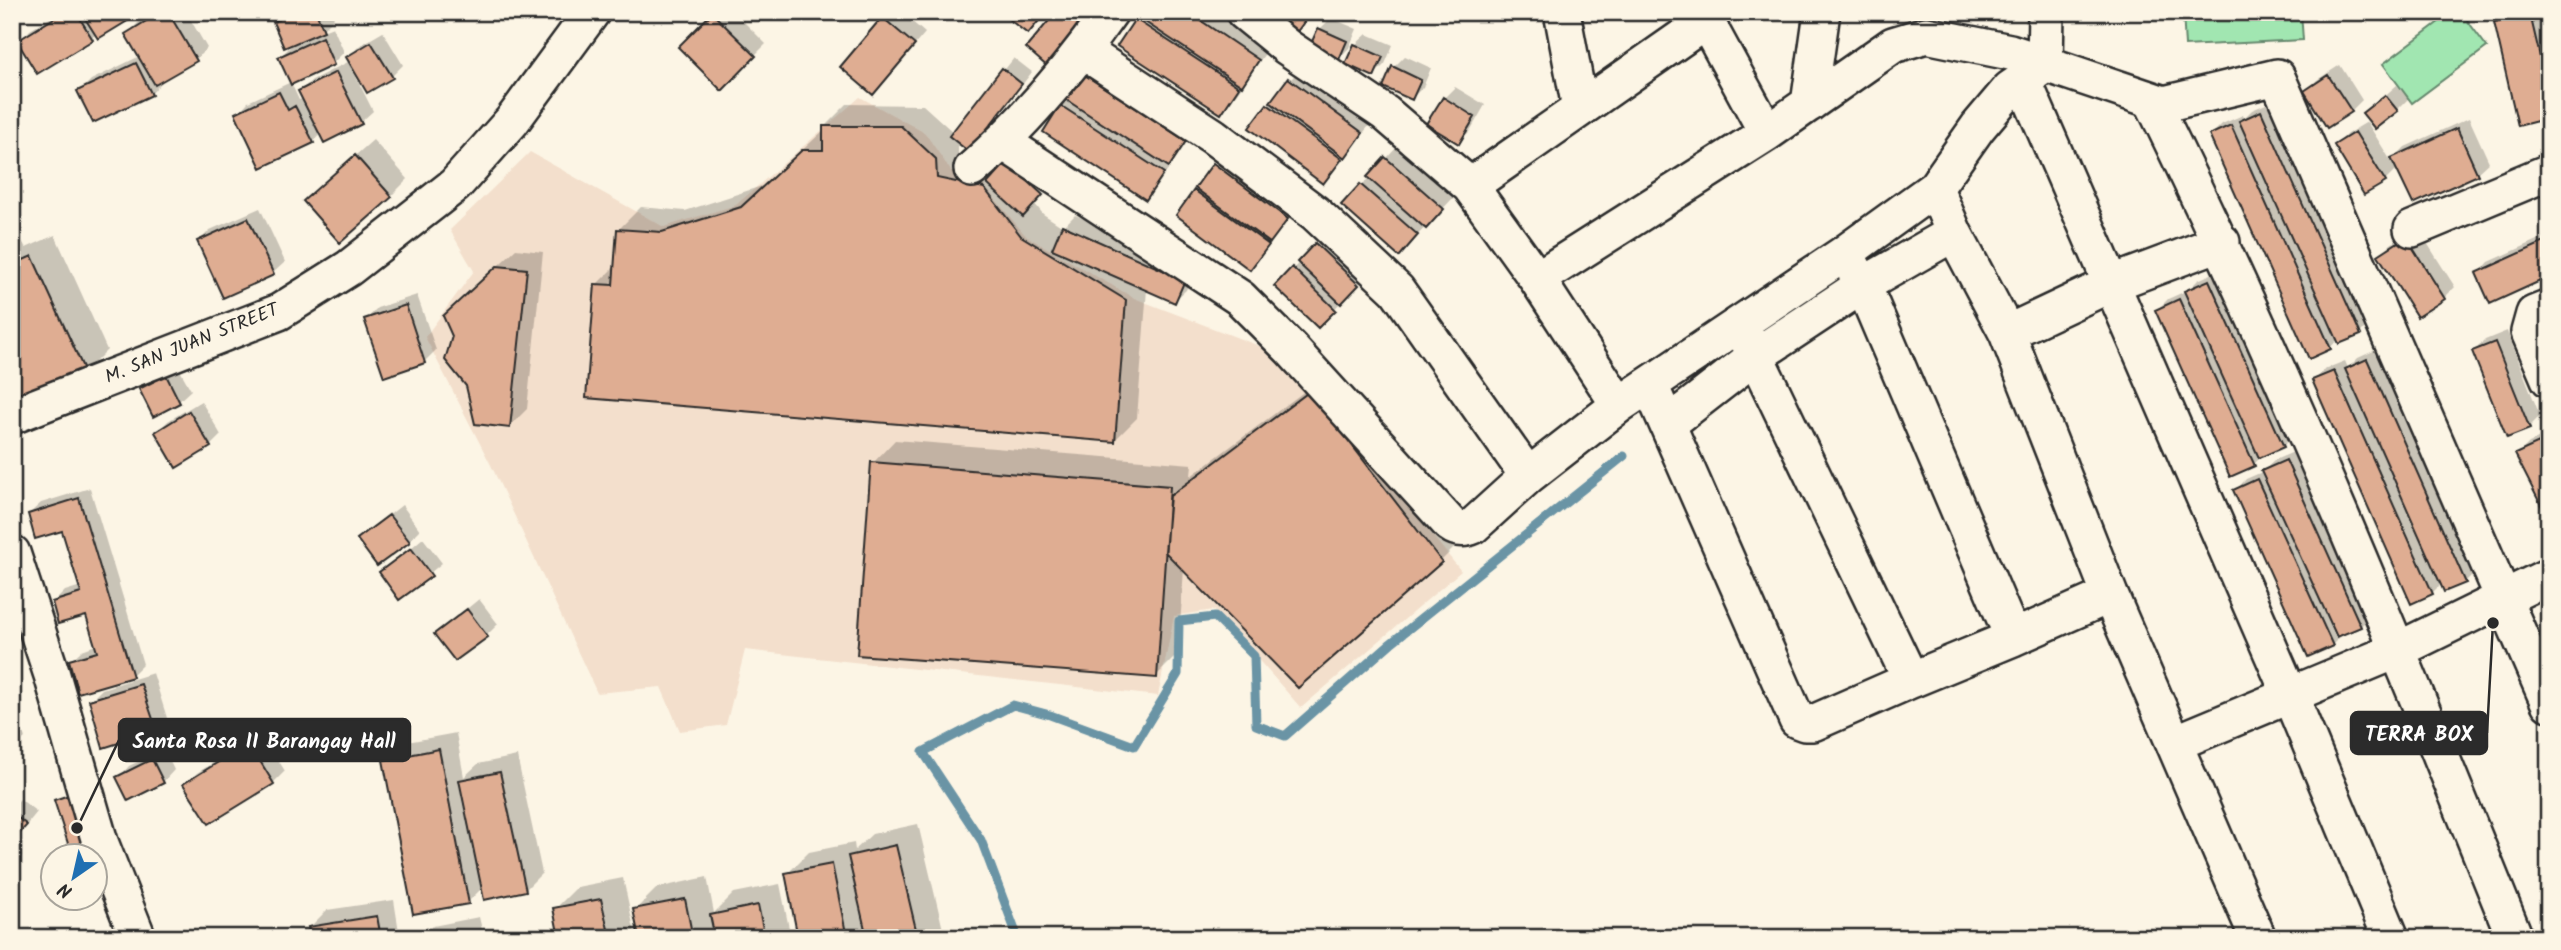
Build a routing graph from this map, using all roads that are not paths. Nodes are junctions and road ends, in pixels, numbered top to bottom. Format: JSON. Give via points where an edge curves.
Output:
{"nodes":[{"id":1,"x":592,"y":12,"type":"edge"},
{"id":2,"x":1111,"y":12,"type":"edge"},
{"id":3,"x":1244,"y":12,"type":"edge"},
{"id":4,"x":1562,"y":12,"type":"edge"},
{"id":5,"x":1822,"y":12,"type":"edge"},
{"id":6,"x":2046,"y":12,"type":"edge"},
{"id":7,"x":1706,"y":17,"type":"edge"},
{"id":8,"x":1083,"y":51,"type":"junction"},
{"id":9,"x":2034,"y":73,"type":"junction"},
{"id":10,"x":2153,"y":103,"type":"junction"},
{"id":11,"x":1809,"y":104,"type":"junction"},
{"id":12,"x":1580,"y":108,"type":"junction"},
{"id":13,"x":1767,"y":132,"type":"junction"},
{"id":14,"x":1003,"y":142,"type":"junction"},
{"id":15,"x":972,"y":169,"type":"dead end"},
{"id":16,"x":2549,"y":172,"type":"edge"},
{"id":17,"x":1470,"y":186,"type":"junction"},
{"id":18,"x":1935,"y":188,"type":"junction"},
{"id":19,"x":2412,"y":229,"type":"dead end"},
{"id":20,"x":1954,"y":233,"type":"junction"},
{"id":21,"x":2222,"y":242,"type":"junction"},
{"id":22,"x":1845,"y":253,"type":"junction"},
{"id":23,"x":1537,"y":279,"type":"junction"},
{"id":24,"x":2113,"y":283,"type":"junction"},
{"id":25,"x":1863,"y":285,"type":"junction"},
{"id":26,"x":2549,"y":308,"type":"edge"},
{"id":27,"x":1740,"y":324,"type":"junction"},
{"id":28,"x":2007,"y":333,"type":"junction"},
{"id":29,"x":1754,"y":357,"type":"junction"},
{"id":30,"x":2549,"y":379,"type":"edge"},
{"id":31,"x":1650,"y":385,"type":"junction"},
{"id":32,"x":1619,"y":405,"type":"junction"},
{"id":33,"x":12,"y":416,"type":"edge"},
{"id":34,"x":1668,"y":424,"type":"junction"},
{"id":35,"x":1528,"y":476,"type":"junction"},
{"id":36,"x":12,"y":553,"type":"edge"},
{"id":37,"x":2549,"y":576,"type":"edge"},
{"id":38,"x":2109,"y":595,"type":"junction"},
{"id":39,"x":2505,"y":598,"type":"junction"},
{"id":40,"x":2013,"y":638,"type":"junction"},
{"id":41,"x":2398,"y":650,"type":"junction"},
{"id":42,"x":1911,"y":680,"type":"junction"},
{"id":43,"x":2290,"y":695,"type":"junction"},
{"id":44,"x":2549,"y":704,"type":"edge"},
{"id":45,"x":2175,"y":743,"type":"junction"},
{"id":46,"x":138,"y":938,"type":"edge"},
{"id":47,"x":2258,"y":938,"type":"edge"},
{"id":48,"x":2391,"y":938,"type":"edge"},
{"id":49,"x":2515,"y":938,"type":"edge"}],
"edges":[{"from":1,"to":33,"type":"street","name":"M. SAN JUAN STREET","via":[[512,121],[455,184],[349,268],[279,312]]},
{"from":2,"to":8,"type":"street"},
{"from":3,"to":17,"type":"street","via":[[1401,125]]},
{"from":4,"to":12,"type":"street"},
{"from":5,"to":11,"type":"street"},
{"from":6,"to":9,"type":"street"},
{"from":7,"to":12,"type":"street"},
{"from":7,"to":13,"type":"street"},
{"from":8,"to":14,"type":"street"},
{"from":8,"to":35,"type":"street","via":[[1213,136],[1315,213],[1397,290]]},
{"from":9,"to":10,"type":"street"},
{"from":9,"to":11,"type":"street","via":[[2010,52],[1926,35],[1893,45]]},
{"from":9,"to":18,"type":"street","via":[[2010,89]]},
{"from":9,"to":24,"type":"street"},
{"from":10,"to":21,"type":"street"},
{"from":10,"to":39,"type":"street","via":[[2277,77]]},
{"from":11,"to":13,"type":"street"},
{"from":12,"to":17,"type":"street"},
{"from":13,"to":23,"type":"street"},
{"from":14,"to":15,"type":"street"},
{"from":14,"to":35,"type":"street","via":[[1240,298],[1457,529],[1473,526]]},
{"from":16,"to":19,"type":"street"},
{"from":17,"to":23,"type":"street"},
{"from":18,"to":20,"type":"street"},
{"from":18,"to":22,"type":"street"},
{"from":20,"to":25,"type":"street"},
{"from":20,"to":28,"type":"street"},
{"from":21,"to":24,"type":"street"},
{"from":21,"to":41,"type":"street"},
{"from":22,"to":25,"type":"street"},
{"from":22,"to":27,"type":"street"},
{"from":23,"to":32,"type":"street"},
{"from":24,"to":28,"type":"street"},
{"from":24,"to":43,"type":"street"},
{"from":25,"to":29,"type":"street"},
{"from":25,"to":40,"type":"street"},
{"from":26,"to":30,"type":"street","via":[[2534,314],[2529,332]]},
{"from":27,"to":29,"type":"street"},
{"from":27,"to":31,"type":"street"},
{"from":28,"to":38,"type":"street"},
{"from":29,"to":34,"type":"street"},
{"from":29,"to":42,"type":"street"},
{"from":31,"to":32,"type":"street"},
{"from":31,"to":34,"type":"street"},
{"from":32,"to":35,"type":"street"},
{"from":34,"to":42,"type":"street","via":[[1797,720],[1813,723]]},
{"from":36,"to":46,"type":"street","via":[[100,842]]},
{"from":37,"to":39,"type":"street"},
{"from":38,"to":40,"type":"street"},
{"from":38,"to":45,"type":"street"},
{"from":39,"to":41,"type":"street"},
{"from":39,"to":44,"type":"street"},
{"from":40,"to":42,"type":"street"},
{"from":41,"to":43,"type":"street"},
{"from":41,"to":49,"type":"street"},
{"from":43,"to":45,"type":"street"},
{"from":43,"to":48,"type":"street"},
{"from":45,"to":47,"type":"street"}]}
